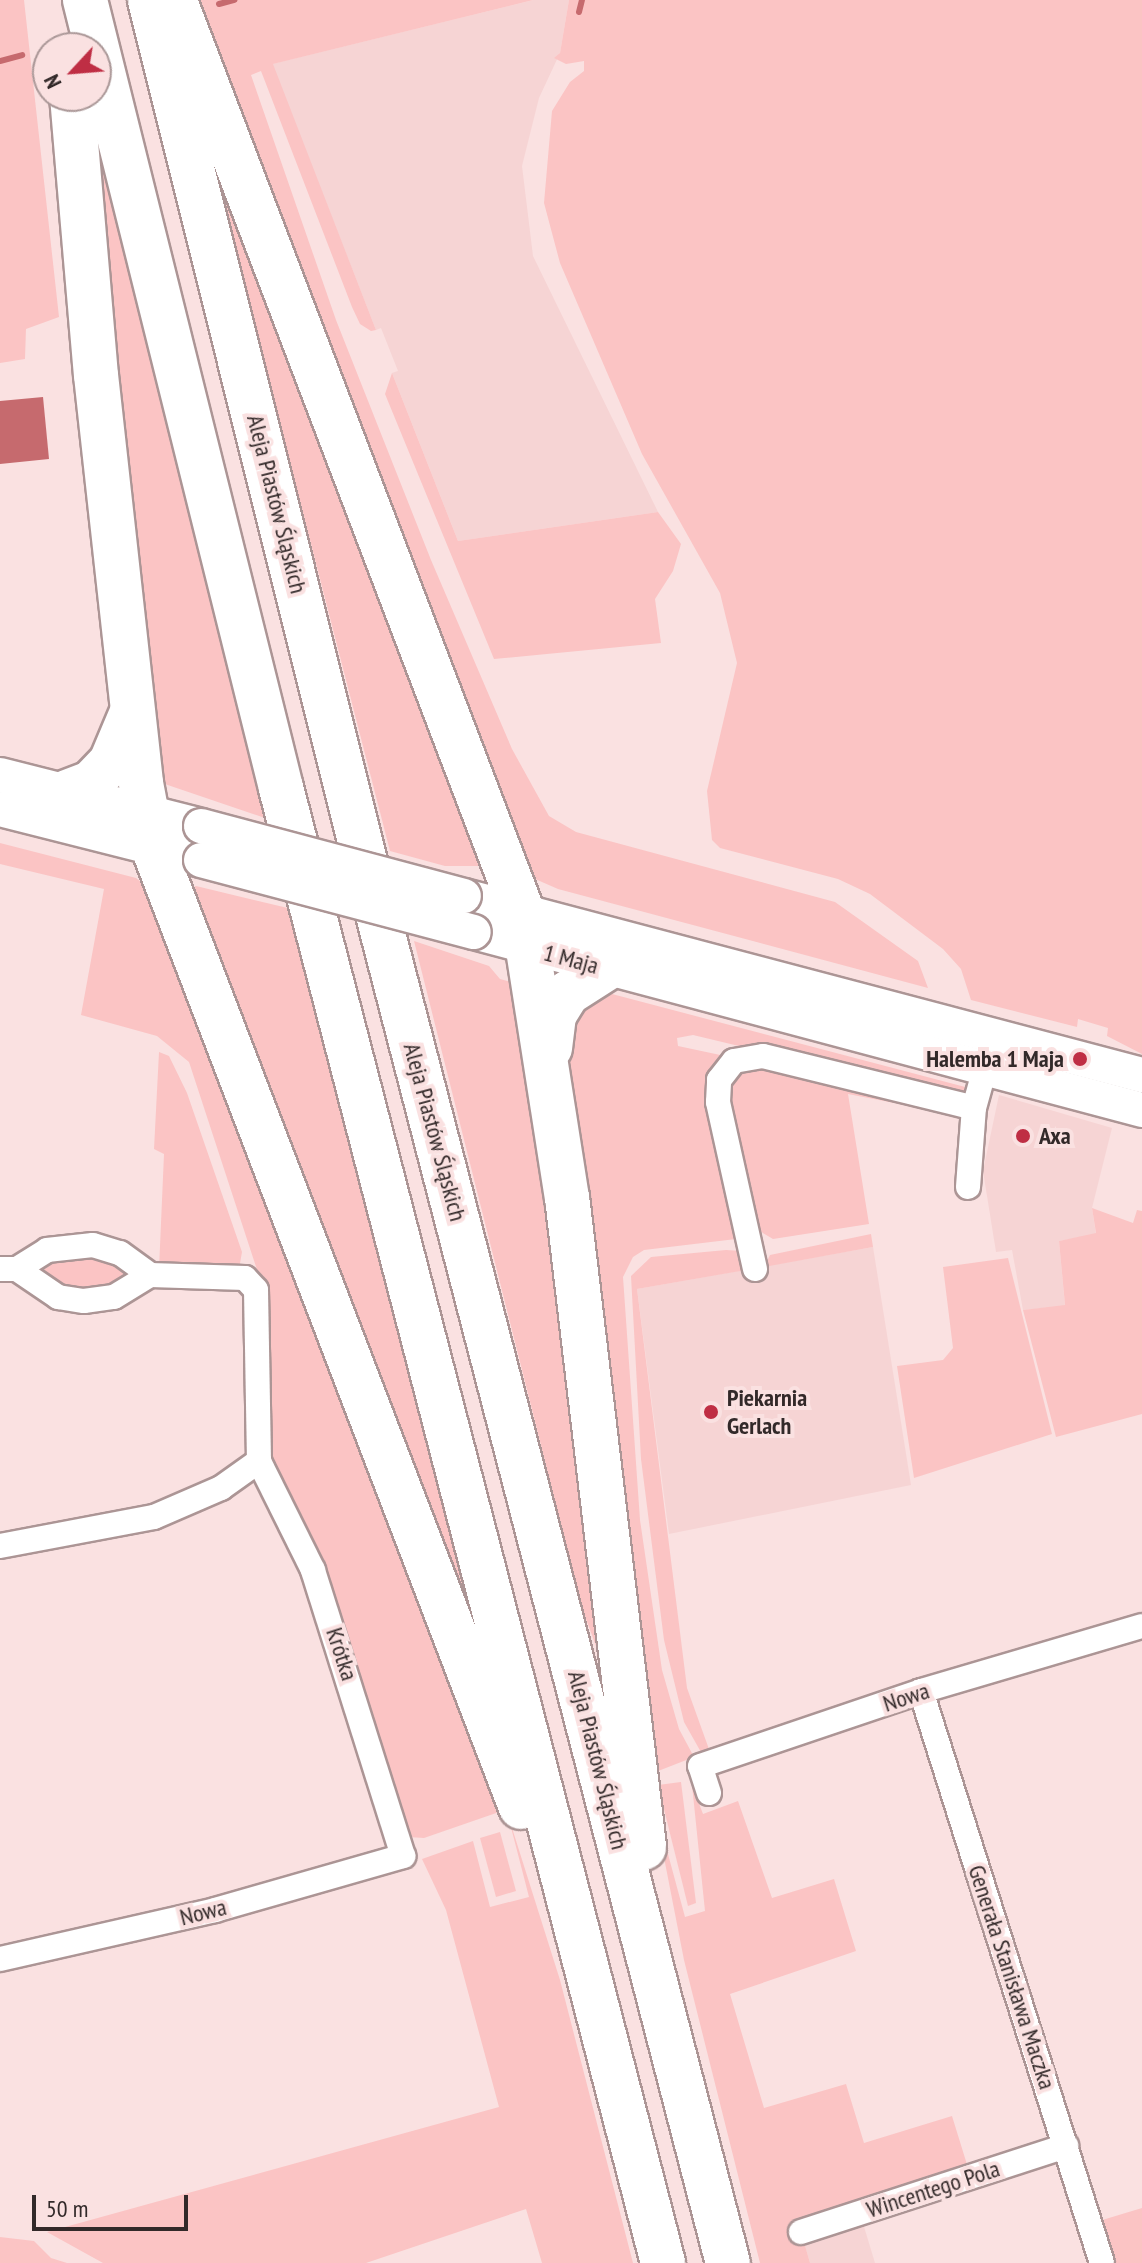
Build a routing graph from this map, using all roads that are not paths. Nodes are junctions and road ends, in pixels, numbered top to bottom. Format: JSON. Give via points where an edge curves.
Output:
{"nodes":[{"id":1,"x":62,"y":0,"type":"edge"},
{"id":2,"x":85,"y":0,"type":"edge"},
{"id":3,"x":150,"y":0,"type":"edge"},
{"id":4,"x":174,"y":0,"type":"edge"},
{"id":5,"x":65,"y":32,"type":"edge"},
{"id":6,"x":74,"y":112,"type":"edge"},
{"id":7,"x":133,"y":710,"type":"junction"},
{"id":8,"x":0,"y":775,"type":"edge"},
{"id":9,"x":67,"y":792,"type":"junction"},
{"id":10,"x":0,"y":809,"type":"edge"},
{"id":11,"x":149,"y":829,"type":"junction"},
{"id":12,"x":526,"y":930,"type":"junction"},
{"id":13,"x":607,"y":968,"type":"junction"},
{"id":14,"x":548,"y":1058,"type":"junction"},
{"id":15,"x":985,"y":1068,"type":"junction"},
{"id":16,"x":1142,"y":1075,"type":"edge"},
{"id":17,"x":974,"y":1108,"type":"junction"},
{"id":18,"x":1142,"y":1110,"type":"edge"},
{"id":19,"x":968,"y":1187,"type":"dead end"},
{"id":20,"x":9,"y":1269,"type":"edge"},
{"id":21,"x":755,"y":1269,"type":"dead end"},
{"id":22,"x":150,"y":1275,"type":"junction"},
{"id":23,"x":259,"y":1461,"type":"junction"},
{"id":24,"x":0,"y":1546,"type":"edge"},
{"id":25,"x":1142,"y":1626,"type":"edge"},
{"id":26,"x":921,"y":1691,"type":"junction"},
{"id":27,"x":709,"y":1793,"type":"dead end"},
{"id":28,"x":403,"y":1856,"type":"joint"},
{"id":29,"x":0,"y":1959,"type":"edge"},
{"id":30,"x":668,"y":2032,"type":"junction"},
{"id":31,"x":610,"y":2054,"type":"junction"},
{"id":32,"x":1066,"y":2146,"type":"junction"},
{"id":33,"x":801,"y":2232,"type":"dead end"},
{"id":34,"x":663,"y":2263,"type":"edge"},
{"id":35,"x":728,"y":2263,"type":"edge"},
{"id":36,"x":1102,"y":2263,"type":"edge"}],
"edges":[{"from":1,"to":5,"type":"highway"},
{"from":2,"to":31,"type":"highway","via":[[281,788]]},
{"from":3,"to":30,"type":"highway","name":"Aleja Piastów Śląskich","via":[[372,892]]},
{"from":4,"to":12,"type":"highway"},
{"from":6,"to":7,"type":"highway"},
{"from":7,"to":9,"type":"highway","via":[[111,762],[91,783]]},
{"from":7,"to":11,"type":"highway"},
{"from":8,"to":9,"type":"main road","name":"1 Maja"},
{"from":9,"to":11,"type":"main road","name":"1 Maja"},
{"from":10,"to":11,"type":"main road","name":"1 Maja"},
{"from":11,"to":12,"type":"main road","name":"1 Maja","bridge":true,"via":[[201,860],[474,932]]},
{"from":11,"to":12,"type":"main road","name":"1 Maja","bridge":true,"via":[[201,826],[464,896]]},
{"from":11,"to":31,"type":"highway"},
{"from":12,"to":13,"type":"main road","name":"1 Maja"},
{"from":12,"to":14,"type":"highway"},
{"from":12,"to":16,"type":"main road","name":"1 Maja"},
{"from":13,"to":14,"type":"highway","via":[[568,993],[554,1015]]},
{"from":13,"to":15,"type":"main road","name":"1 Maja"},
{"from":14,"to":30,"type":"highway"},
{"from":15,"to":17,"type":"street"},
{"from":15,"to":18,"type":"main road","name":"1 Maja"},
{"from":17,"to":19,"type":"street"},
{"from":17,"to":21,"type":"street","via":[[763,1056],[734,1061],[719,1080],[718,1102]]},
{"from":20,"to":22,"type":"street","via":[[47,1250],[84,1244],[120,1253]]},
{"from":20,"to":22,"type":"street","via":[[72,1300],[114,1297]]},
{"from":22,"to":23,"type":"street","via":[[245,1278],[256,1290]]},
{"from":23,"to":24,"type":"street","via":[[221,1488],[154,1517]]},
{"from":23,"to":28,"type":"street","name":"Krótka","via":[[313,1570]]},
{"from":25,"to":26,"type":"street","name":"Nowa"},
{"from":26,"to":27,"type":"street","name":"Nowa","via":[[700,1766]]},
{"from":26,"to":32,"type":"street","name":"Generała Stanisława Maczka"},
{"from":28,"to":29,"type":"street","name":"Nowa","via":[[215,1910]]},
{"from":30,"to":35,"type":"highway","name":"Aleja Piastów Śląskich"},
{"from":31,"to":34,"type":"highway"},
{"from":32,"to":33,"type":"street","name":"Wincentego Pola"},
{"from":32,"to":36,"type":"street","name":"Generała Stanisława Maczka"}]}
